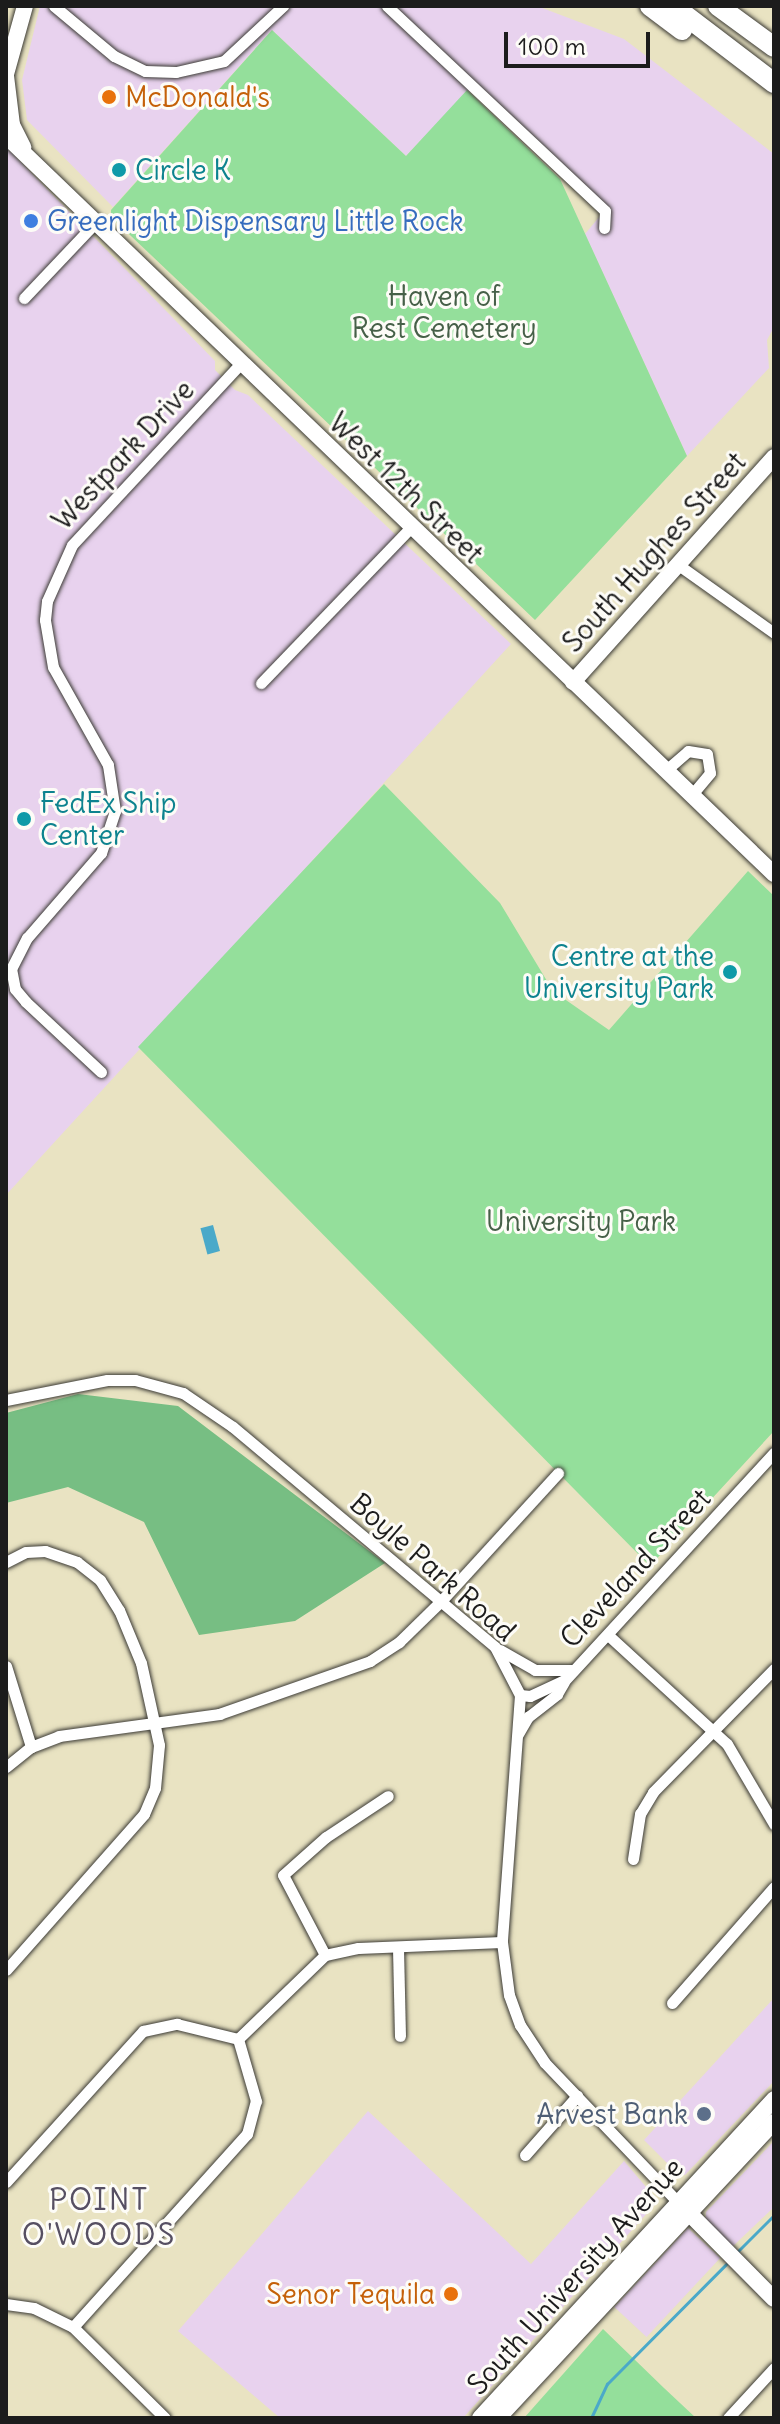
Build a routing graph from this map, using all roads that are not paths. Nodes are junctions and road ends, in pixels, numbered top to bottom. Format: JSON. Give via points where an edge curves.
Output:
{"nodes":[{"id":1,"x":25,"y":6,"type":"edge"},
{"id":2,"x":54,"y":6,"type":"edge"},
{"id":3,"x":283,"y":6,"type":"edge"},
{"id":4,"x":387,"y":6,"type":"edge"},
{"id":5,"x":650,"y":6,"type":"edge"},
{"id":6,"x":673,"y":6,"type":"edge"},
{"id":7,"x":718,"y":6,"type":"edge"},
{"id":8,"x":710,"y":35,"type":"junction"},
{"id":9,"x":774,"y":47,"type":"edge"},
{"id":10,"x":6,"y":75,"type":"edge"},
{"id":11,"x":774,"y":83,"type":"edge"},
{"id":12,"x":6,"y":136,"type":"edge"},
{"id":13,"x":30,"y":159,"type":"junction"},
{"id":14,"x":95,"y":223,"type":"junction"},
{"id":15,"x":604,"y":228,"type":"dead end"},
{"id":16,"x":24,"y":298,"type":"dead end"},
{"id":17,"x":239,"y":365,"type":"junction"},
{"id":18,"x":771,"y":466,"type":"edge"},
{"id":19,"x":410,"y":528,"type":"junction"},
{"id":20,"x":677,"y":564,"type":"junction"},
{"id":21,"x":774,"y":633,"type":"edge"},
{"id":22,"x":573,"y":682,"type":"junction"},
{"id":23,"x":261,"y":683,"type":"dead end"},
{"id":24,"x":665,"y":771,"type":"junction"},
{"id":25,"x":691,"y":796,"type":"junction"},
{"id":26,"x":774,"y":874,"type":"edge"},
{"id":27,"x":101,"y":1072,"type":"dead end"},
{"id":28,"x":6,"y":1400,"type":"edge"},
{"id":29,"x":774,"y":1453,"type":"edge"},
{"id":30,"x":558,"y":1473,"type":"dead end"},
{"id":31,"x":6,"y":1562,"type":"edge"},
{"id":32,"x":442,"y":1600,"type":"junction"},
{"id":33,"x":608,"y":1635,"type":"junction"},
{"id":34,"x":495,"y":1647,"type":"junction"},
{"id":35,"x":6,"y":1666,"type":"edge"},
{"id":36,"x":774,"y":1669,"type":"edge"},
{"id":37,"x":574,"y":1670,"type":"junction"},
{"id":38,"x":565,"y":1680,"type":"junction"},
{"id":39,"x":520,"y":1695,"type":"junction"},
{"id":40,"x":156,"y":1721,"type":"junction"},
{"id":41,"x":715,"y":1734,"type":"junction"},
{"id":42,"x":516,"y":1738,"type":"junction"},
{"id":43,"x":31,"y":1747,"type":"junction"},
{"id":44,"x":6,"y":1767,"type":"edge"},
{"id":45,"x":388,"y":1796,"type":"dead end"},
{"id":46,"x":774,"y":1824,"type":"edge"},
{"id":47,"x":633,"y":1859,"type":"dead end"},
{"id":48,"x":774,"y":1887,"type":"edge"},
{"id":49,"x":502,"y":1942,"type":"junction"},
{"id":50,"x":398,"y":1948,"type":"junction"},
{"id":51,"x":325,"y":1955,"type":"junction"},
{"id":52,"x":6,"y":1970,"type":"edge"},
{"id":53,"x":672,"y":2003,"type":"dead end"},
{"id":54,"x":400,"y":2036,"type":"dead end"},
{"id":55,"x":238,"y":2039,"type":"junction"},
{"id":56,"x":577,"y":2096,"type":"junction"},
{"id":57,"x":774,"y":2099,"type":"edge"},
{"id":58,"x":774,"y":2122,"type":"edge"},
{"id":59,"x":525,"y":2155,"type":"dead end"},
{"id":60,"x":6,"y":2182,"type":"edge"},
{"id":61,"x":682,"y":2207,"type":"junction"},
{"id":62,"x":774,"y":2299,"type":"edge"},
{"id":63,"x":6,"y":2304,"type":"edge"},
{"id":64,"x":73,"y":2327,"type":"junction"},
{"id":65,"x":774,"y":2368,"type":"edge"},
{"id":66,"x":165,"y":2418,"type":"edge"},
{"id":67,"x":480,"y":2418,"type":"edge"},
{"id":68,"x":498,"y":2418,"type":"edge"},
{"id":69,"x":728,"y":2418,"type":"edge"}],
"edges":[{"from":1,"to":10,"type":"main road"},
{"from":2,"to":3,"type":"street","via":[[114,56],[145,71],[176,72],[224,61]]},
{"from":4,"to":15,"type":"street","via":[[605,211]]},
{"from":5,"to":8,"type":"highway","via":[[688,35]]},
{"from":6,"to":8,"type":"highway"},
{"from":7,"to":9,"type":"highway"},
{"from":8,"to":11,"type":"highway"},
{"from":10,"to":13,"type":"main road","via":[[12,125]]},
{"from":12,"to":13,"type":"main road","name":"West 12th Street"},
{"from":13,"to":14,"type":"main road","name":"West 12th Street"},
{"from":14,"to":16,"type":"street"},
{"from":14,"to":17,"type":"main road","name":"West 12th Street"},
{"from":17,"to":19,"type":"main road","name":"West 12th Street"},
{"from":17,"to":27,"type":"street","name":"Westpark Drive","via":[[72,545],[47,601],[53,667],[108,765],[115,811],[101,853],[27,938],[11,969],[15,989],[26,1002]]},
{"from":18,"to":20,"type":"main road","name":"South Hughes Street"},
{"from":19,"to":22,"type":"main road","name":"West 12th Street"},
{"from":19,"to":23,"type":"street"},
{"from":20,"to":21,"type":"street"},
{"from":20,"to":22,"type":"main road","name":"South Hughes Street"},
{"from":22,"to":24,"type":"main road","name":"West 12th Street"},
{"from":24,"to":25,"type":"main road","name":"West 12th Street"},
{"from":24,"to":25,"type":"street","via":[[688,751],[707,754],[710,773]]},
{"from":25,"to":26,"type":"main road","name":"West 12th Street"},
{"from":28,"to":32,"type":"street","name":"Boyle Park Road","via":[[107,1380],[135,1380],[183,1393],[233,1427]]},
{"from":29,"to":33,"type":"street","name":"Cleveland Street"},
{"from":30,"to":32,"type":"street"},
{"from":31,"to":40,"type":"street","via":[[26,1552],[45,1551],[77,1562],[100,1580],[127,1628]]},
{"from":32,"to":34,"type":"street","name":"Boyle Park Road"},
{"from":32,"to":40,"type":"street","via":[[399,1642],[348,1671],[219,1714]]},
{"from":33,"to":37,"type":"street","name":"Cleveland Street"},
{"from":33,"to":41,"type":"street"},
{"from":34,"to":37,"type":"street","via":[[535,1670]]},
{"from":34,"to":39,"type":"street","name":"Boyle Park Road"},
{"from":35,"to":43,"type":"street"},
{"from":36,"to":41,"type":"street"},
{"from":37,"to":38,"type":"street","name":"Cleveland Street"},
{"from":38,"to":39,"type":"street","name":"Cleveland Street","via":[[530,1696]]},
{"from":38,"to":42,"type":"street","via":[[557,1694],[528,1717]]},
{"from":39,"to":42,"type":"street"},
{"from":40,"to":43,"type":"street","via":[[75,1732]]},
{"from":40,"to":52,"type":"street","via":[[158,1775],[144,1814]]},
{"from":41,"to":46,"type":"street","via":[[745,1768],[760,1807]]},
{"from":41,"to":47,"type":"street","via":[[645,1805]]},
{"from":42,"to":49,"type":"street"},
{"from":43,"to":44,"type":"street"},
{"from":45,"to":51,"type":"street","via":[[326,1837],[283,1875]]},
{"from":48,"to":53,"type":"street"},
{"from":49,"to":50,"type":"street"},
{"from":49,"to":56,"type":"street","via":[[506,1980],[520,2025],[545,2063]]},
{"from":50,"to":51,"type":"street"},
{"from":50,"to":54,"type":"street"},
{"from":51,"to":55,"type":"street"},
{"from":55,"to":60,"type":"street","via":[[177,2024],[143,2031]]},
{"from":55,"to":64,"type":"street","via":[[256,2101],[247,2134]]},
{"from":56,"to":59,"type":"street"},
{"from":56,"to":61,"type":"street"},
{"from":57,"to":61,"type":"main road","name":"South University Avenue"},
{"from":58,"to":61,"type":"main road","name":"South University Avenue"},
{"from":61,"to":62,"type":"main road"},
{"from":61,"to":67,"type":"main road","name":"South University Avenue"},
{"from":61,"to":68,"type":"main road","name":"South University Avenue"},
{"from":63,"to":64,"type":"street","via":[[34,2308]]},
{"from":64,"to":66,"type":"street"},
{"from":65,"to":69,"type":"street"}]}
